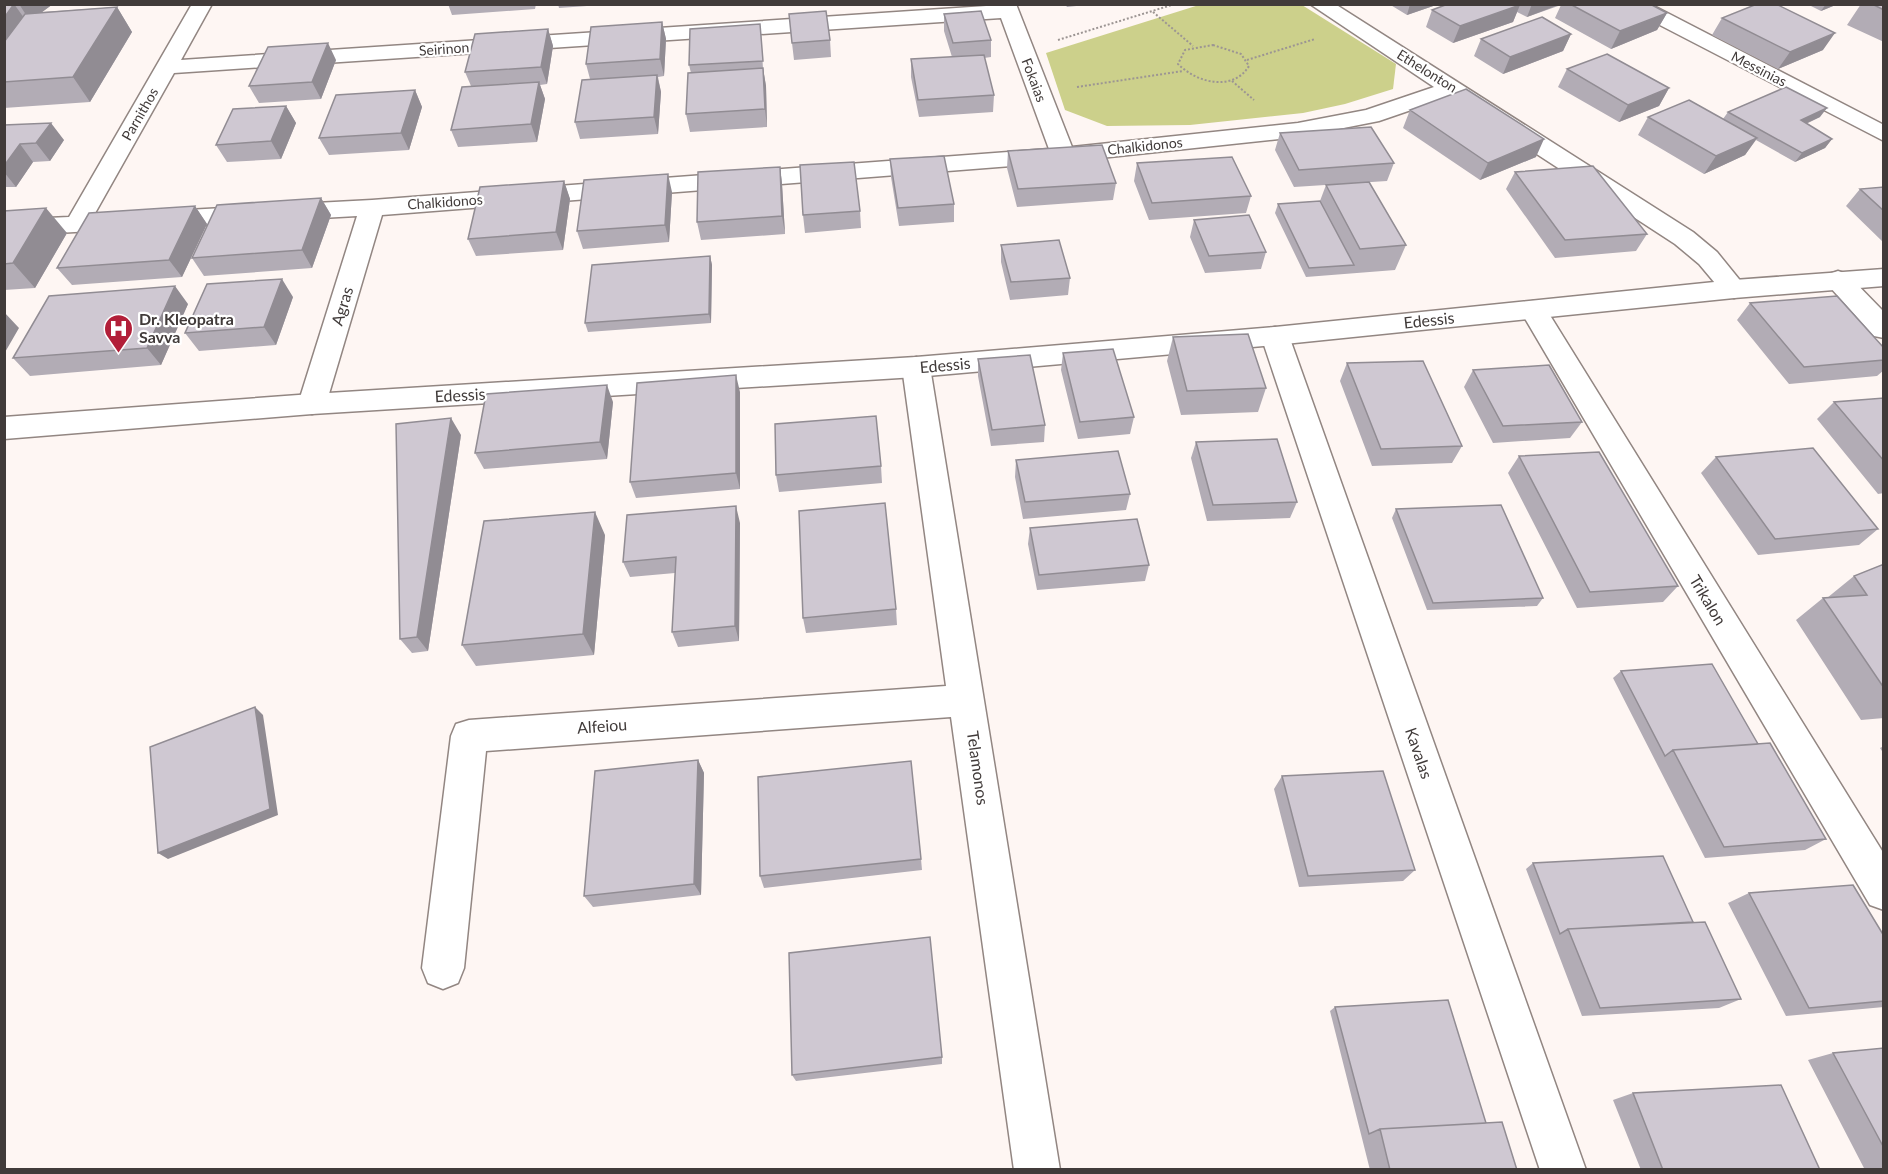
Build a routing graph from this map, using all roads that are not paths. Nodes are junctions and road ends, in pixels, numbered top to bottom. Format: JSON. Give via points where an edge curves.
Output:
{"nodes":[{"id":1,"x":202,"y":4,"type":"edge"},
{"id":2,"x":1320,"y":4,"type":"edge"},
{"id":3,"x":1634,"y":4,"type":"edge"},
{"id":4,"x":1007,"y":8,"type":"edge"},
{"id":5,"x":167,"y":67,"type":"junction"},
{"id":6,"x":1454,"y":88,"type":"junction"},
{"id":7,"x":1884,"y":134,"type":"edge"},
{"id":8,"x":1063,"y":154,"type":"junction"},
{"id":9,"x":372,"y":208,"type":"junction"},
{"id":10,"x":77,"y":224,"type":"junction"},
{"id":11,"x":4,"y":228,"type":"edge"},
{"id":12,"x":1884,"y":277,"type":"edge"},
{"id":13,"x":1838,"y":280,"type":"junction"},
{"id":14,"x":1734,"y":289,"type":"junction"},
{"id":15,"x":1533,"y":310,"type":"junction"},
{"id":16,"x":1884,"y":329,"type":"edge"},
{"id":17,"x":1275,"y":336,"type":"junction"},
{"id":18,"x":916,"y":367,"type":"junction"},
{"id":19,"x":312,"y":404,"type":"junction"},
{"id":20,"x":4,"y":428,"type":"edge"},
{"id":21,"x":968,"y":700,"type":"junction"},
{"id":22,"x":1884,"y":891,"type":"edge"},
{"id":23,"x":443,"y":968,"type":"dead end"},
{"id":24,"x":1037,"y":1170,"type":"edge"},
{"id":25,"x":1563,"y":1170,"type":"edge"}],
"edges":[{"from":1,"to":5,"type":"street","name":"Parnithos"},
{"from":2,"to":6,"type":"street","name":"Ethelonton"},
{"from":3,"to":7,"type":"street","name":"Messinias"},
{"from":4,"to":5,"type":"street","name":"Seirinon","via":[[724,22]]},
{"from":4,"to":8,"type":"street","name":"Fokaias"},
{"from":5,"to":10,"type":"street","name":"Parnithos"},
{"from":6,"to":8,"type":"street","name":"Chalkidonos","via":[[1371,116],[1298,130]]},
{"from":6,"to":14,"type":"street","name":"Ethelonton","via":[[1684,238],[1708,258]]},
{"from":8,"to":9,"type":"street","name":"Chalkidonos"},
{"from":9,"to":10,"type":"street","name":"Chalkidonos"},
{"from":9,"to":19,"type":"street","name":"Agras"},
{"from":10,"to":11,"type":"street","name":"Chalkidonos"},
{"from":12,"to":13,"type":"street","name":"Edessis"},
{"from":13,"to":14,"type":"street","name":"Edessis"},
{"from":13,"to":16,"type":"street"},
{"from":14,"to":15,"type":"street","name":"Edessis"},
{"from":15,"to":17,"type":"street","name":"Edessis"},
{"from":15,"to":22,"type":"street","name":"Trikalon"},
{"from":17,"to":18,"type":"street","name":"Edessis"},
{"from":17,"to":25,"type":"street","name":"Kavalas"},
{"from":18,"to":19,"type":"street","name":"Edessis"},
{"from":18,"to":21,"type":"street","name":"Telamonos"},
{"from":19,"to":20,"type":"street","name":"Edessis"},
{"from":21,"to":23,"type":"street","name":"Alfeiou","via":[[469,736]]},
{"from":21,"to":24,"type":"street","name":"Telamonos"}]}
